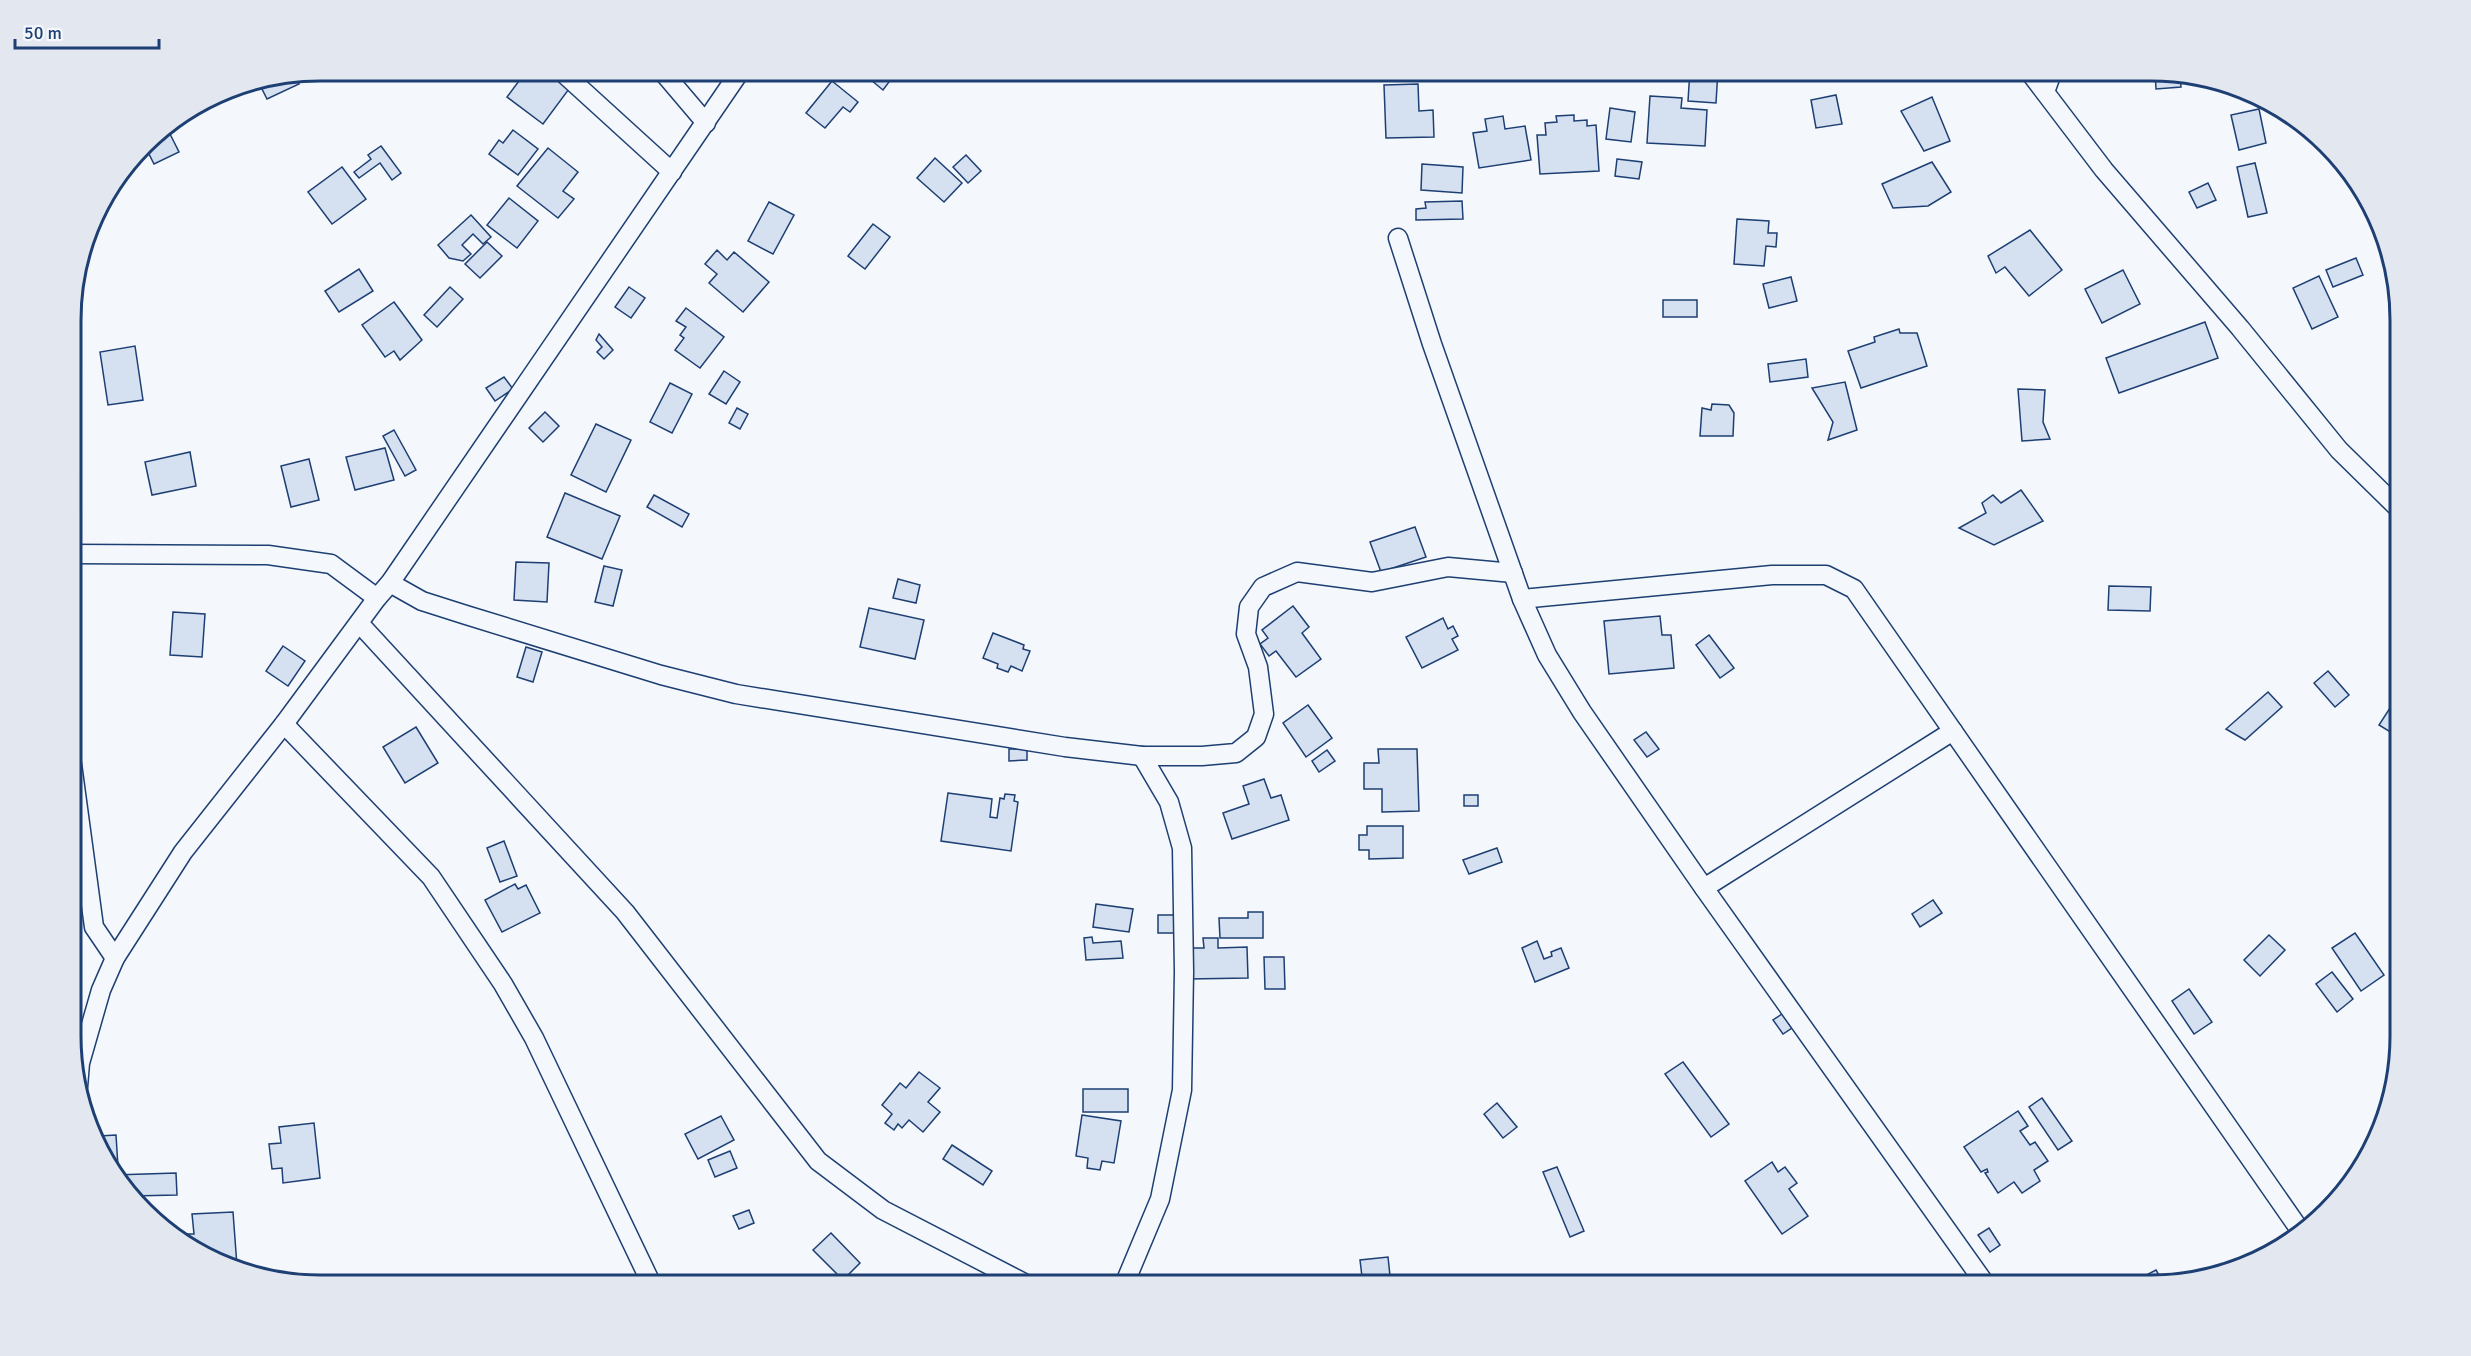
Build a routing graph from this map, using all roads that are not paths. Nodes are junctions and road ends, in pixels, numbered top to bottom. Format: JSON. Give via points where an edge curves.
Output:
{"nodes":[{"id":1,"x":572,"y":81,"type":"edge"},
{"id":2,"x":670,"y":81,"type":"edge"},
{"id":3,"x":734,"y":81,"type":"edge"},
{"id":4,"x":2036,"y":81,"type":"edge"},
{"id":5,"x":2049,"y":81,"type":"edge"},
{"id":6,"x":2045,"y":92,"type":"junction"},
{"id":7,"x":706,"y":123,"type":"junction"},
{"id":8,"x":672,"y":172,"type":"junction"},
{"id":9,"x":1398,"y":238,"type":"dead end"},
{"id":10,"x":2390,"y":500,"type":"edge"},
{"id":11,"x":81,"y":554,"type":"edge"},
{"id":12,"x":1514,"y":573,"type":"junction"},
{"id":13,"x":390,"y":583,"type":"junction"},
{"id":14,"x":377,"y":598,"type":"junction"},
{"id":15,"x":1522,"y":599,"type":"junction"},
{"id":16,"x":359,"y":623,"type":"junction"},
{"id":17,"x":284,"y":724,"type":"junction"},
{"id":18,"x":1953,"y":731,"type":"junction"},
{"id":19,"x":1142,"y":756,"type":"junction"},
{"id":20,"x":81,"y":831,"type":"edge"},
{"id":21,"x":1704,"y":888,"type":"junction"},
{"id":22,"x":115,"y":958,"type":"junction"},
{"id":23,"x":82,"y":1055,"type":"edge"},
{"id":24,"x":2297,"y":1226,"type":"edge"},
{"id":25,"x":647,"y":1275,"type":"edge"},
{"id":26,"x":1009,"y":1275,"type":"edge"},
{"id":27,"x":1128,"y":1275,"type":"edge"},
{"id":28,"x":1979,"y":1275,"type":"edge"}],
"edges":[{"from":1,"to":8,"type":"street"},
{"from":2,"to":7,"type":"street"},
{"from":3,"to":7,"type":"street"},
{"from":4,"to":6,"type":"street"},
{"from":5,"to":6,"type":"street"},
{"from":6,"to":10,"type":"street","via":[[2104,170],[2339,450]]},
{"from":7,"to":8,"type":"street"},
{"from":8,"to":13,"type":"street"},
{"from":9,"to":12,"type":"street"},
{"from":11,"to":14,"type":"street","via":[[268,555],[331,564]]},
{"from":12,"to":15,"type":"street"},
{"from":12,"to":19,"type":"street","via":[[1448,567],[1372,582],[1297,572],[1263,587],[1249,607],[1246,634],[1258,667],[1264,714],[1256,737],[1236,753]]},
{"from":13,"to":14,"type":"street"},
{"from":13,"to":19,"type":"street","via":[[422,601],[455,612],[736,694]]},
{"from":14,"to":16,"type":"street"},
{"from":15,"to":18,"type":"street","via":[[1772,576],[1826,575],[1854,589]]},
{"from":15,"to":21,"type":"street","via":[[1546,654],[1582,712]]},
{"from":16,"to":17,"type":"street"},
{"from":16,"to":26,"type":"street","via":[[625,912],[818,1161],[883,1210]]},
{"from":17,"to":22,"type":"street","via":[[183,852]]},
{"from":17,"to":25,"type":"street","via":[[431,877],[502,984],[534,1038]]},
{"from":18,"to":21,"type":"street"},
{"from":18,"to":24,"type":"street"},
{"from":19,"to":27,"type":"street","via":[[1169,802],[1182,848],[1182,1090],[1160,1198]]},
{"from":20,"to":22,"type":"street","via":[[94,927]]},
{"from":21,"to":28,"type":"street"},
{"from":22,"to":23,"type":"street","via":[[101,990]]}]}
